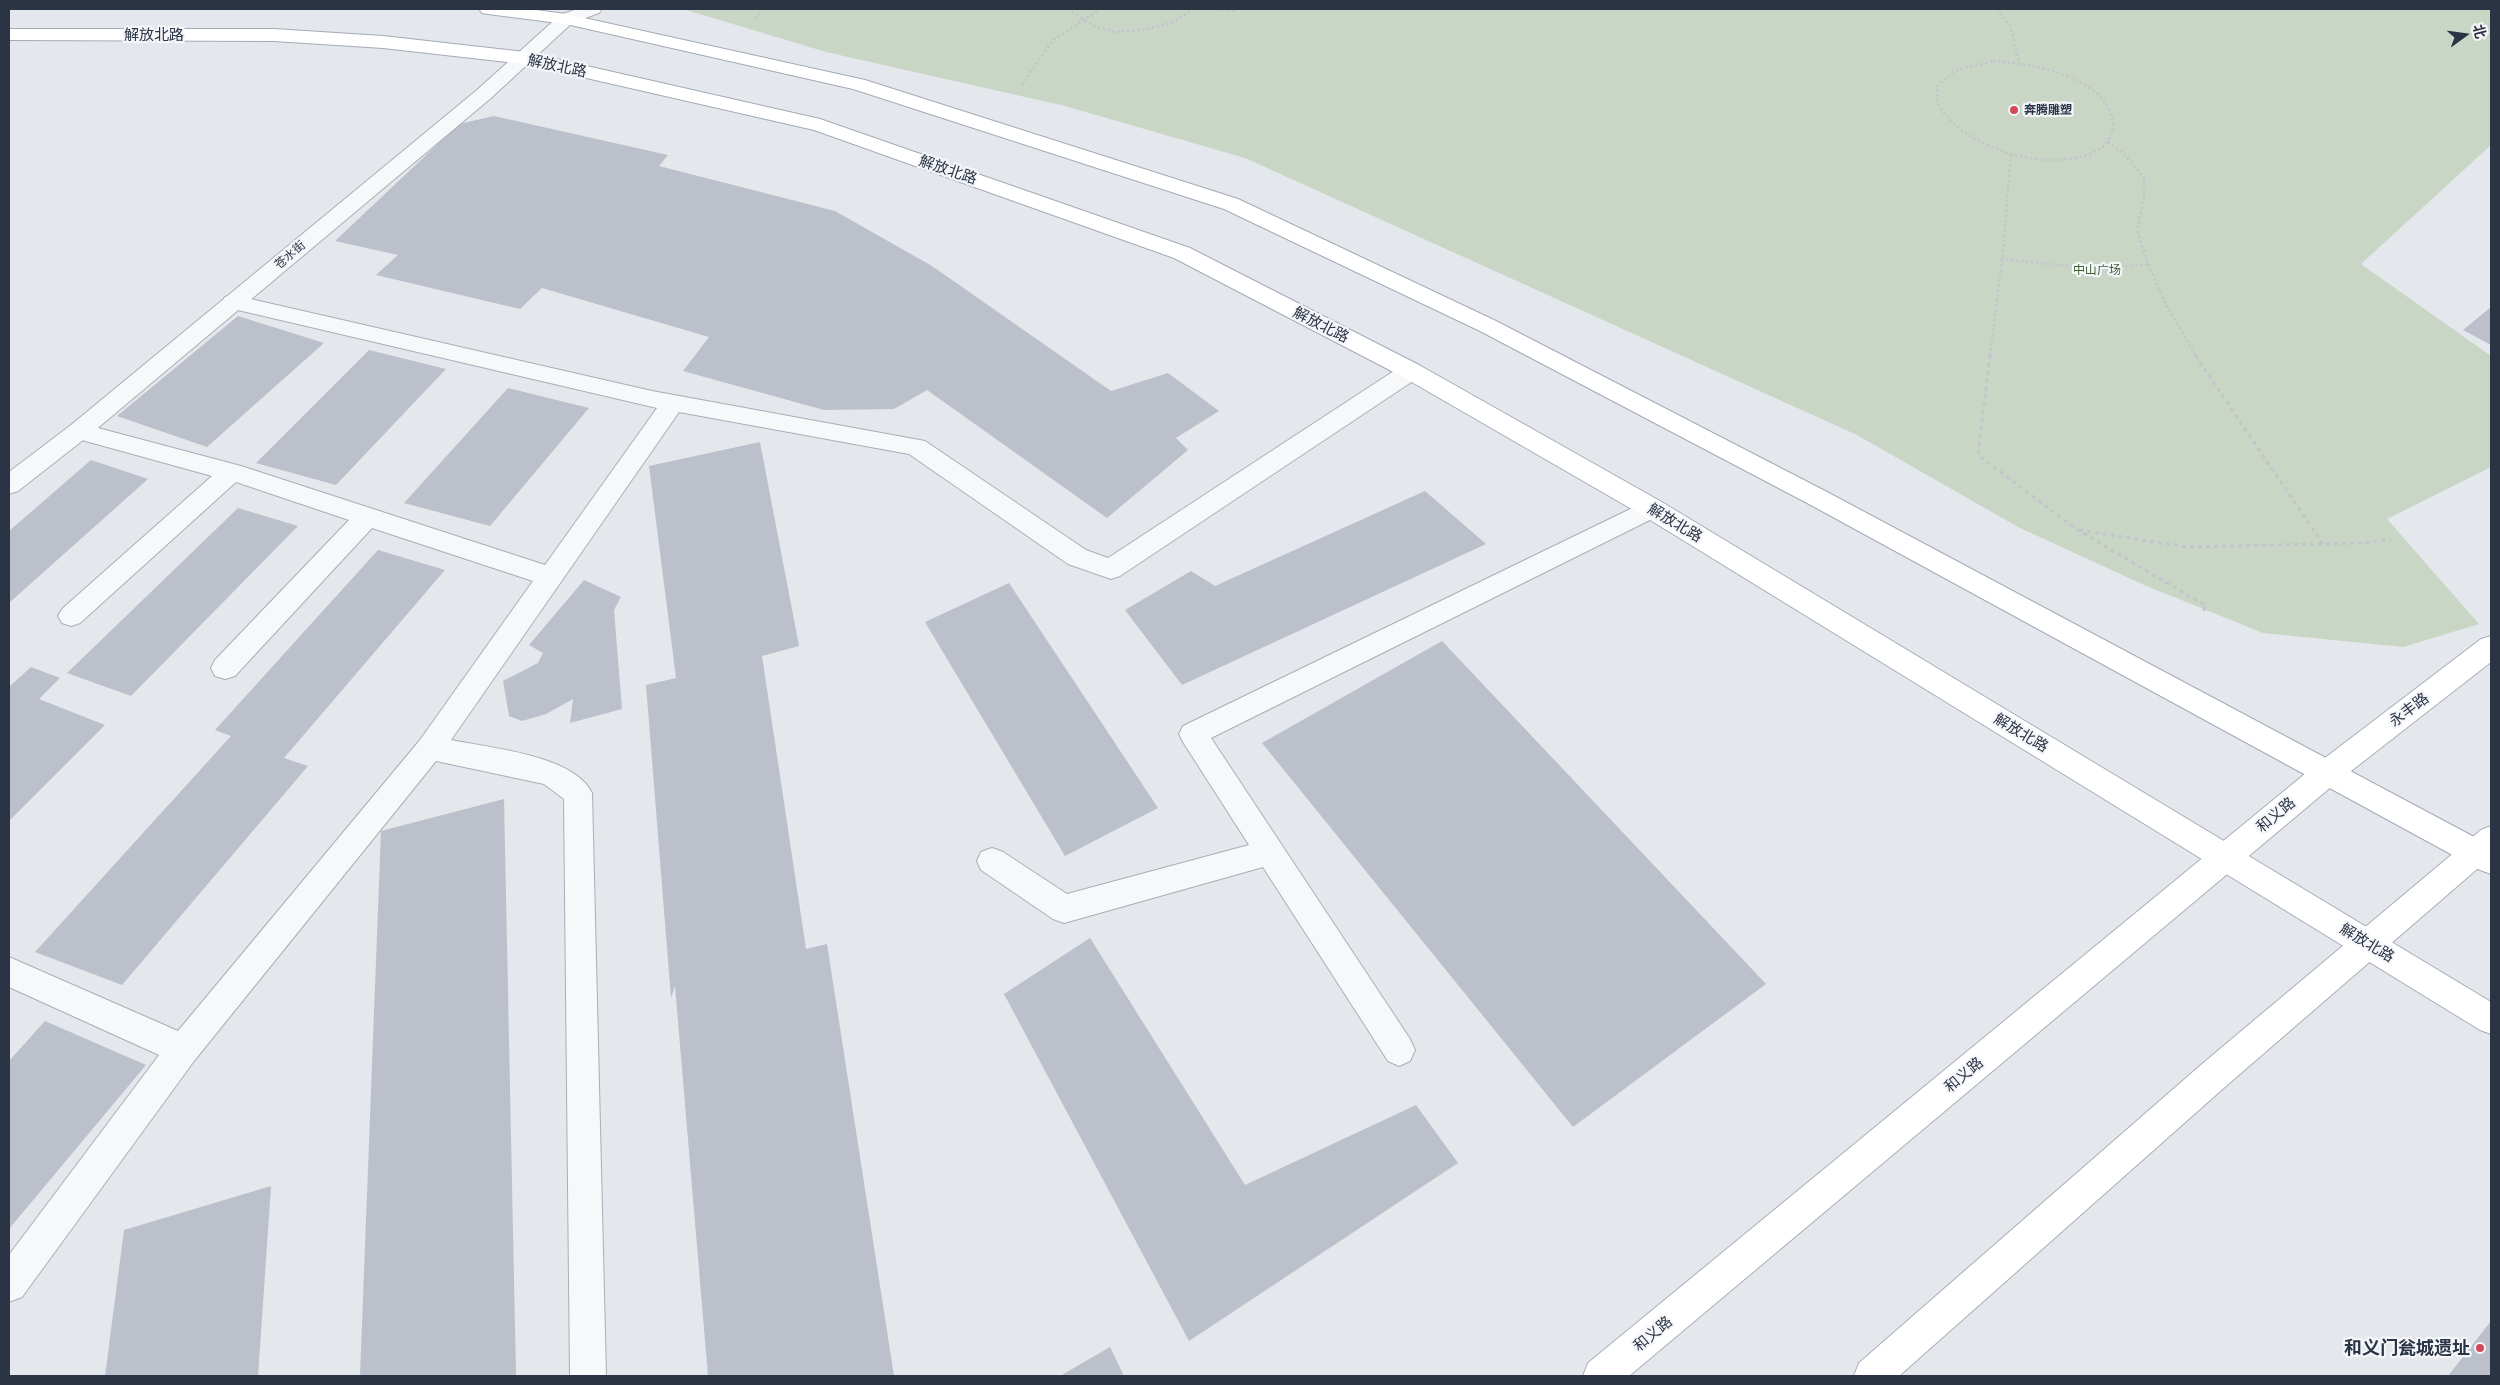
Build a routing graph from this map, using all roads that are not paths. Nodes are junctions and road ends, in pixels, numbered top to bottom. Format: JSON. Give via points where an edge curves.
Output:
{"nodes":[{"id":1,"x":488,"y":9,"type":"edge"},
{"id":2,"x":593,"y":9,"type":"edge"},
{"id":3,"x":571,"y":14,"type":"edge"},
{"id":4,"x":9,"y":35,"type":"edge"},
{"id":5,"x":525,"y":58,"type":"junction"},
{"id":6,"x":233,"y":302,"type":"junction"},
{"id":7,"x":1410,"y":371,"type":"junction"},
{"id":8,"x":673,"y":403,"type":"junction"},
{"id":9,"x":79,"y":431,"type":"junction"},
{"id":10,"x":232,"y":472,"type":"junction"},
{"id":11,"x":9,"y":485,"type":"edge"},
{"id":12,"x":1651,"y":508,"type":"junction"},
{"id":13,"x":367,"y":517,"type":"junction"},
{"id":14,"x":551,"y":577,"type":"junction"},
{"id":15,"x":71,"y":616,"type":"dead end"},
{"id":16,"x":2491,"y":647,"type":"edge"},
{"id":17,"x":225,"y":668,"type":"dead end"},
{"id":18,"x":430,"y":748,"type":"junction"},
{"id":19,"x":2327,"y":772,"type":"junction"},
{"id":20,"x":2486,"y":851,"type":"edge"},
{"id":21,"x":1270,"y":852,"type":"junction"},
{"id":22,"x":2226,"y":857,"type":"junction"},
{"id":23,"x":992,"y":861,"type":"dead end"},
{"id":24,"x":2368,"y":944,"type":"junction"},
{"id":25,"x":9,"y":972,"type":"edge"},
{"id":26,"x":2491,"y":1019,"type":"edge"},
{"id":27,"x":183,"y":1050,"type":"junction"},
{"id":28,"x":1398,"y":1050,"type":"dead end"},
{"id":29,"x":9,"y":1284,"type":"edge"},
{"id":30,"x":588,"y":1376,"type":"edge"},
{"id":31,"x":1602,"y":1376,"type":"edge"},
{"id":32,"x":1872,"y":1376,"type":"edge"}],
"edges":[{"from":1,"to":3,"type":"main road"},
{"from":2,"to":3,"type":"street"},
{"from":3,"to":5,"type":"street","name":"苍水街"},
{"from":3,"to":19,"type":"main road","via":[[858,84],[1231,204],[1496,330],[1818,498]]},
{"from":4,"to":5,"type":"main road","name":"解放北路","via":[[274,36],[383,42]]},
{"from":5,"to":6,"type":"street","name":"苍水街"},
{"from":5,"to":7,"type":"main road","name":"解放北路","via":[[820,125],[1164,246]]},
{"from":6,"to":8,"type":"street"},
{"from":6,"to":9,"type":"street","name":"苍水街"},
{"from":7,"to":8,"type":"street","via":[[1111,568],[1077,557],[916,447]]},
{"from":7,"to":12,"type":"main road","name":"解放北路"},
{"from":8,"to":14,"type":"street"},
{"from":9,"to":10,"type":"street"},
{"from":9,"to":11,"type":"street","name":"苍水街"},
{"from":10,"to":13,"type":"street"},
{"from":10,"to":15,"type":"street"},
{"from":12,"to":21,"type":"street","via":[[1193,734]]},
{"from":12,"to":22,"type":"main road","name":"解放北路"},
{"from":13,"to":14,"type":"street"},
{"from":13,"to":17,"type":"street"},
{"from":14,"to":18,"type":"street"},
{"from":16,"to":19,"type":"main road","name":"永丰路"},
{"from":18,"to":27,"type":"street"},
{"from":18,"to":30,"type":"street","via":[[551,773],[578,794]]},
{"from":19,"to":20,"type":"main road"},
{"from":19,"to":22,"type":"main road","name":"和义路"},
{"from":20,"to":24,"type":"main road"},
{"from":21,"to":23,"type":"street","via":[[1064,909]]},
{"from":21,"to":28,"type":"street"},
{"from":22,"to":24,"type":"main road","name":"解放北路"},
{"from":22,"to":31,"type":"main road","name":"和义路"},
{"from":24,"to":26,"type":"main road","name":"解放北路"},
{"from":24,"to":32,"type":"main road","via":[[2172,1111]]},
{"from":25,"to":27,"type":"street"},
{"from":27,"to":29,"type":"street"}]}
